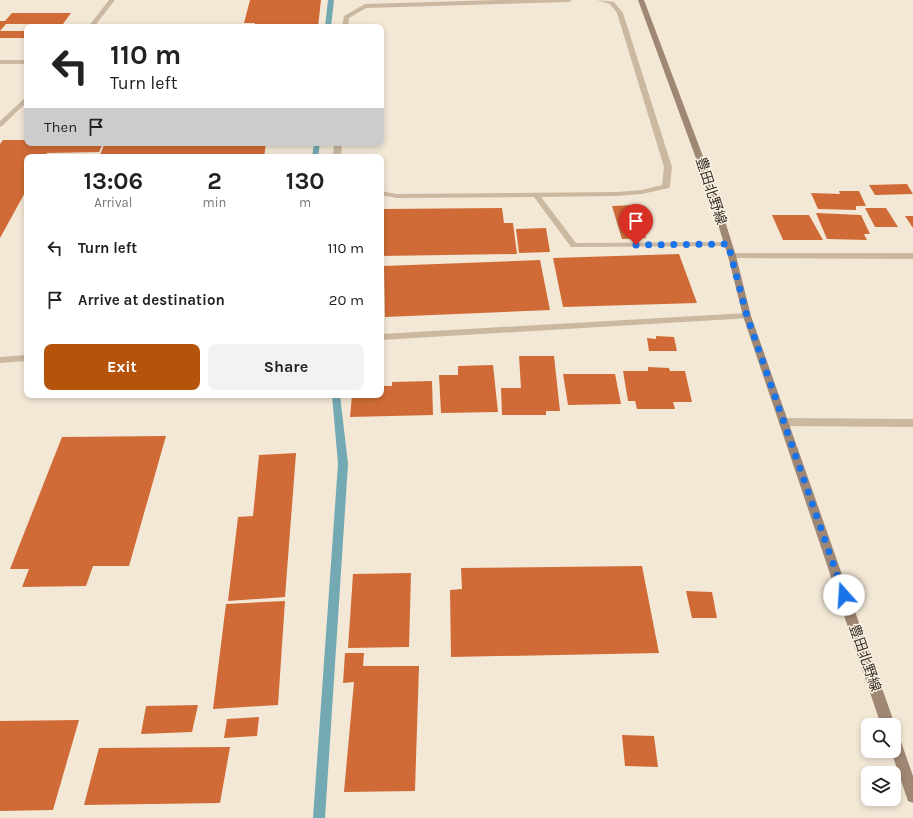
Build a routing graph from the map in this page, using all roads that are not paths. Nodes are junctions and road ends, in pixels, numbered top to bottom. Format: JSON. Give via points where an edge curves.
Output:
{"nodes":[{"id":1,"x":112,"y":0,"type":"edge"},
{"id":2,"x":569,"y":0,"type":"edge"},
{"id":3,"x":600,"y":0,"type":"edge"},
{"id":4,"x":641,"y":0,"type":"edge"},
{"id":5,"x":93,"y":24,"type":"edge"},
{"id":6,"x":345,"y":24,"type":"edge"},
{"id":7,"x":0,"y":62,"type":"edge"},
{"id":8,"x":24,"y":62,"type":"edge"},
{"id":9,"x":24,"y":101,"type":"edge"},
{"id":10,"x":0,"y":125,"type":"edge"},
{"id":11,"x":384,"y":194,"type":"edge"},
{"id":12,"x":536,"y":195,"type":"junction"},
{"id":13,"x":728,"y":244,"type":"junction"},
{"id":14,"x":732,"y":256,"type":"junction"},
{"id":15,"x":913,"y":256,"type":"edge"},
{"id":16,"x":747,"y":316,"type":"junction"},
{"id":17,"x":384,"y":337,"type":"edge"},
{"id":18,"x":24,"y":358,"type":"edge"},
{"id":19,"x":0,"y":360,"type":"edge"},
{"id":20,"x":784,"y":422,"type":"junction"},
{"id":21,"x":913,"y":423,"type":"edge"},
{"id":22,"x":886,"y":718,"type":"edge"},
{"id":23,"x":900,"y":758,"type":"edge"},
{"id":24,"x":913,"y":796,"type":"edge"}],
"edges":[{"from":1,"to":5,"type":"street"},
{"from":2,"to":6,"type":"street","via":[[365,6],[346,17]]},
{"from":3,"to":12,"type":"street","via":[[612,3],[620,13],[668,166],[666,186],[642,192],[616,194]]},
{"from":4,"to":13,"type":"main road","name":"豊田北野線","via":[[709,183]]},
{"from":7,"to":8,"type":"street"},
{"from":9,"to":10,"type":"street"},
{"from":11,"to":12,"type":"street","via":[[397,196]]},
{"from":12,"to":13,"type":"street","via":[[574,245]]},
{"from":13,"to":14,"type":"main road","name":"豊田北野線"},
{"from":14,"to":15,"type":"street"},
{"from":14,"to":16,"type":"main road","name":"豊田北野線"},
{"from":16,"to":17,"type":"street"},
{"from":16,"to":20,"type":"main road","name":"豊田北野線"},
{"from":18,"to":19,"type":"street"},
{"from":20,"to":21,"type":"street"},
{"from":20,"to":22,"type":"main road","name":"豊田北野線"},
{"from":23,"to":24,"type":"main road"}]}
